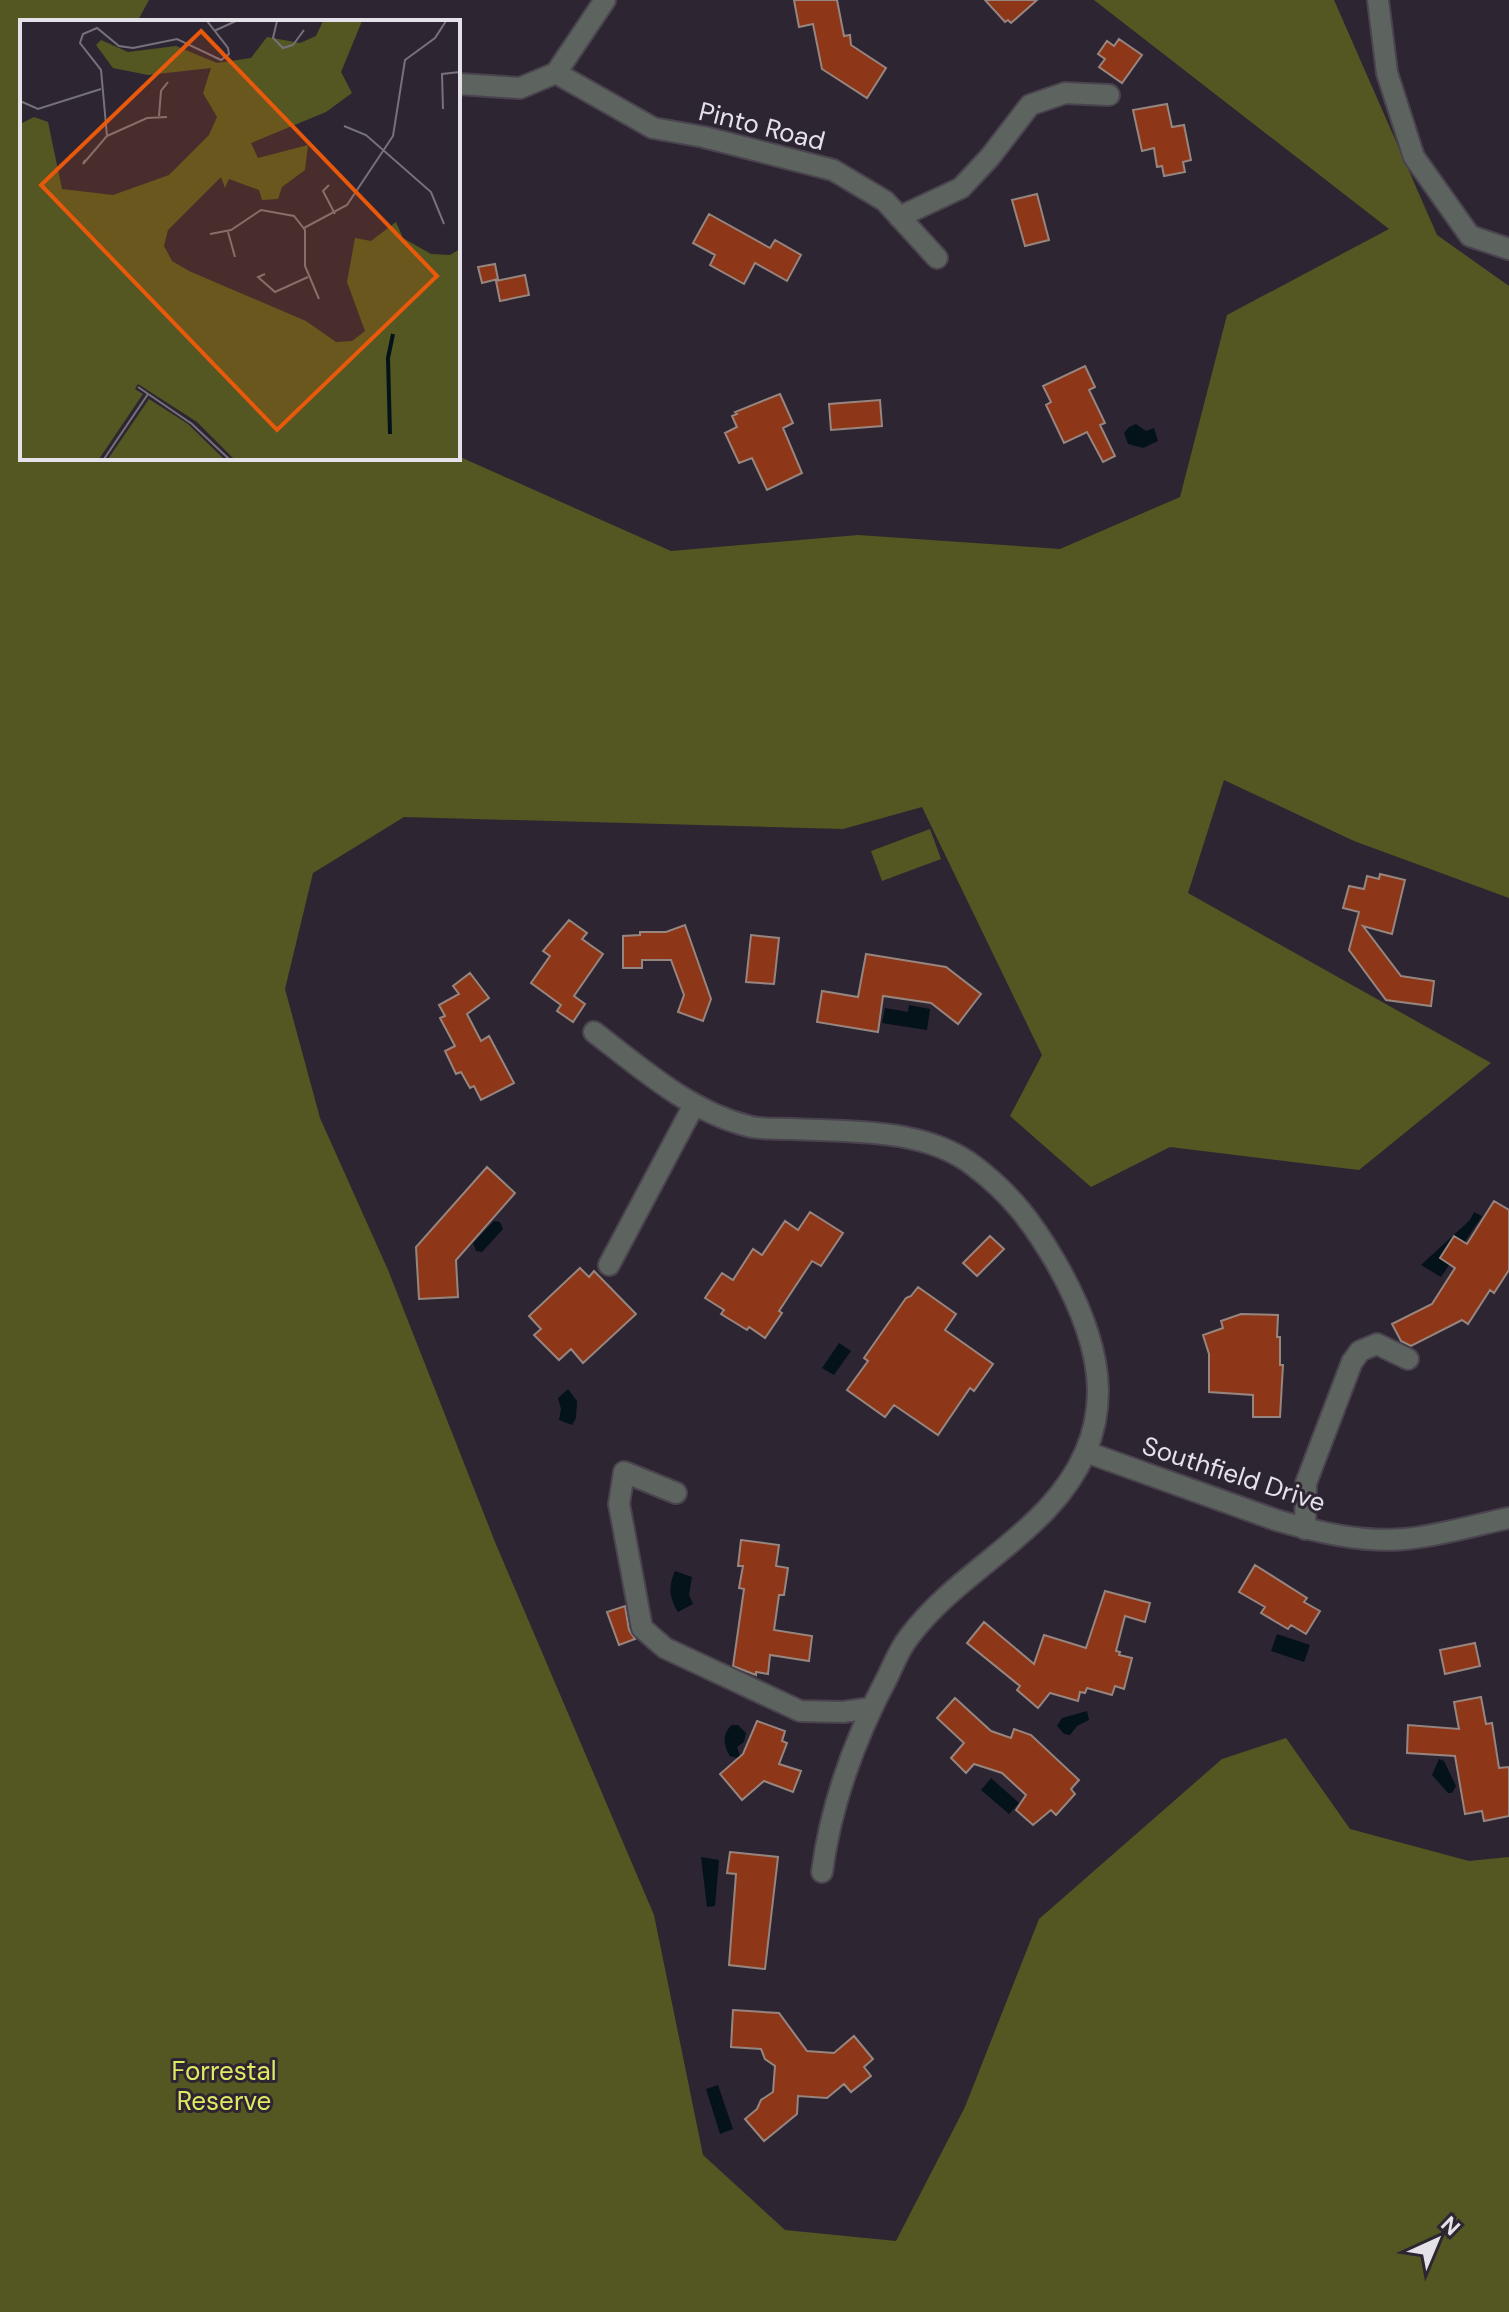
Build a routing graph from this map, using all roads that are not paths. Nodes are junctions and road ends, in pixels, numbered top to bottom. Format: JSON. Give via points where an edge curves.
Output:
{"nodes":[{"id":1,"x":605,"y":0,"type":"edge"},
{"id":2,"x":1378,"y":0,"type":"edge"},
{"id":3,"x":556,"y":73,"type":"junction"},
{"id":4,"x":460,"y":84,"type":"edge"},
{"id":5,"x":1109,"y":95,"type":"dead end"},
{"id":6,"x":899,"y":217,"type":"junction"},
{"id":7,"x":1509,"y":249,"type":"edge"},
{"id":8,"x":937,"y":258,"type":"dead end"},
{"id":9,"x":594,"y":1032,"type":"dead end"},
{"id":10,"x":694,"y":1105,"type":"junction"},
{"id":11,"x":609,"y":1265,"type":"dead end"},
{"id":12,"x":1408,"y":1359,"type":"dead end"},
{"id":13,"x":1086,"y":1452,"type":"junction"},
{"id":14,"x":676,"y":1493,"type":"dead end"},
{"id":15,"x":1509,"y":1518,"type":"edge"},
{"id":16,"x":1305,"y":1529,"type":"junction"},
{"id":17,"x":871,"y":1708,"type":"junction"},
{"id":18,"x":822,"y":1872,"type":"dead end"}],
"edges":[{"from":1,"to":3,"type":"street"},
{"from":2,"to":7,"type":"street","via":[[1387,73],[1414,157],[1470,236]]},
{"from":3,"to":4,"type":"street","via":[[520,88]]},
{"from":3,"to":6,"type":"street","name":"Pinto Road","via":[[653,128],[833,170],[885,201]]},
{"from":5,"to":6,"type":"street","via":[[1065,93],[1030,105],[961,188]]},
{"from":6,"to":8,"type":"street","name":"Pinto Road"},
{"from":9,"to":10,"type":"street"},
{"from":10,"to":11,"type":"street"},
{"from":10,"to":13,"type":"street","via":[[752,1128],[917,1140],[960,1155],[1002,1188],[1049,1252],[1088,1328],[1099,1375]]},
{"from":12,"to":16,"type":"street","via":[[1377,1344],[1360,1351],[1352,1362],[1306,1483]]},
{"from":13,"to":16,"type":"street","name":"Southfield Drive"},
{"from":13,"to":17,"type":"street","via":[[1047,1509],[923,1619]]},
{"from":14,"to":17,"type":"street","via":[[624,1472],[619,1504],[642,1628],[665,1648],[800,1711]]},
{"from":15,"to":16,"type":"street","name":"Southfield Drive","via":[[1405,1539]]},
{"from":17,"to":18,"type":"street","via":[[827,1836]]}]}
